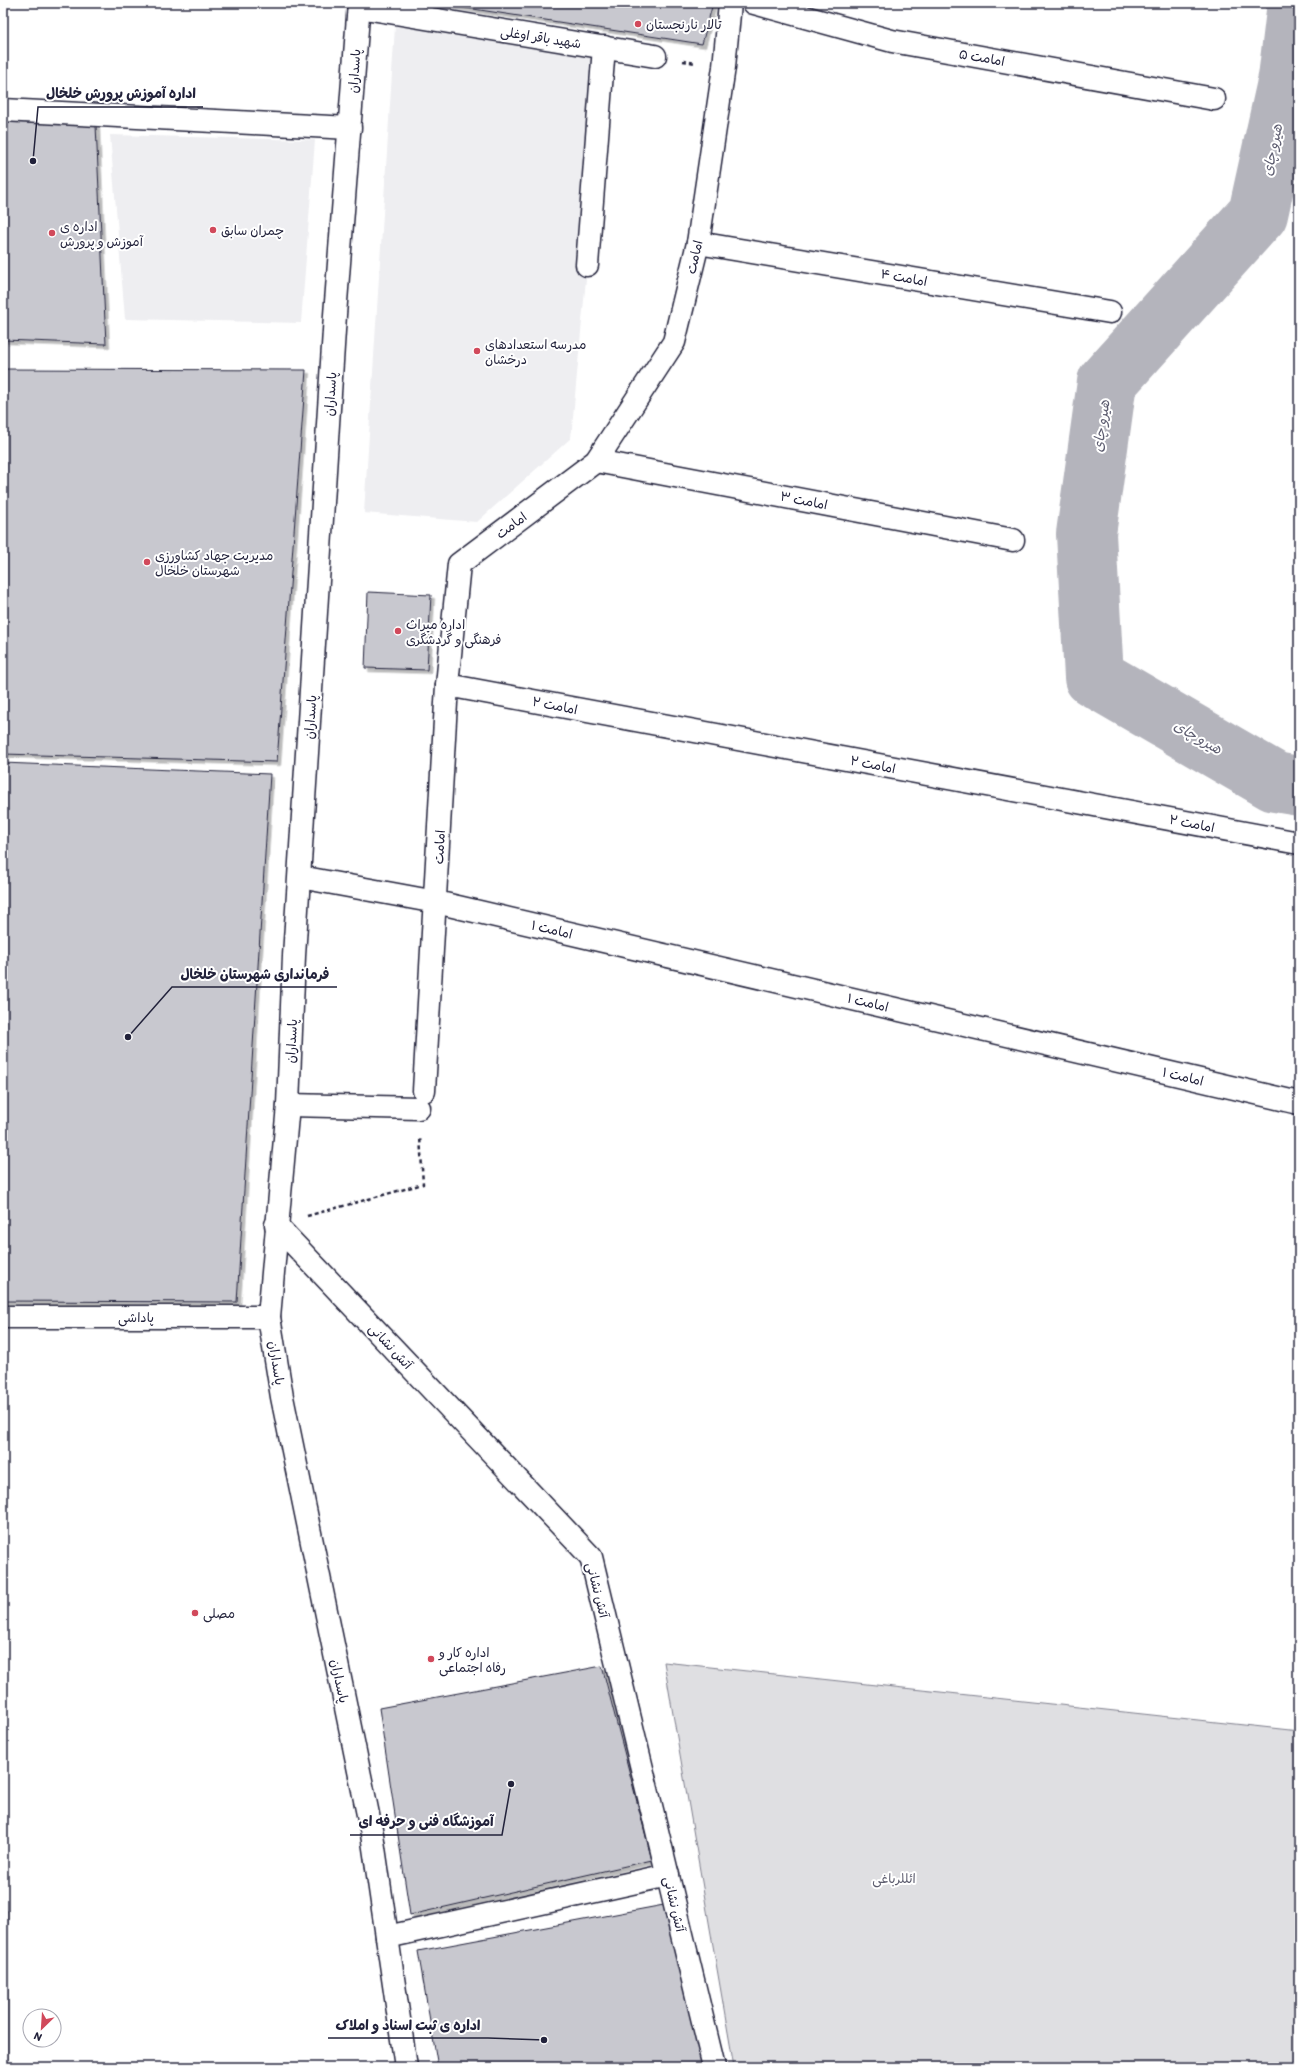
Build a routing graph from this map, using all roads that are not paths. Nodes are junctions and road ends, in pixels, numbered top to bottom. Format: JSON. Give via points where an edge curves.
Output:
{"nodes":[{"id":1,"x":730,"y":3,"type":"edge"},
{"id":2,"x":754,"y":3,"type":"edge"},
{"id":3,"x":359,"y":5,"type":"edge"},
{"id":4,"x":604,"y":47,"type":"junction"},
{"id":5,"x":655,"y":56,"type":"road end"},
{"id":6,"x":1214,"y":99,"type":"dead end"},
{"id":7,"x":3,"y":110,"type":"edge"},
{"id":8,"x":350,"y":128,"type":"junction"},
{"id":9,"x":698,"y":243,"type":"junction"},
{"id":10,"x":587,"y":265,"type":"dead end"},
{"id":11,"x":1110,"y":312,"type":"dead end"},
{"id":12,"x":596,"y":461,"type":"junction"},
{"id":13,"x":1013,"y":540,"type":"dead end"},
{"id":14,"x":447,"y":685,"type":"junction"},
{"id":15,"x":1299,"y":843,"type":"edge"},
{"id":16,"x":300,"y":877,"type":"junction"},
{"id":17,"x":436,"y":902,"type":"junction"},
{"id":18,"x":1299,"y":1103,"type":"edge"},
{"id":19,"x":288,"y":1105,"type":"junction"},
{"id":20,"x":276,"y":1225,"type":"junction"},
{"id":21,"x":3,"y":1317,"type":"edge"},
{"id":22,"x":269,"y":1317,"type":"junction"},
{"id":23,"x":668,"y":1875,"type":"junction"},
{"id":24,"x":387,"y":1937,"type":"junction"},
{"id":25,"x":406,"y":2067,"type":"edge"},
{"id":26,"x":714,"y":2067,"type":"edge"}],
"edges":[{"from":1,"to":9,"type":"street","name":"امامت","via":[[724,67]]},
{"from":2,"to":6,"type":"street","name":"امامت ۵","via":[[892,41]]},
{"from":3,"to":4,"type":"street","name":"شهید باقر اوغلی"},
{"from":3,"to":8,"type":"street","name":"پاسداران"},
{"from":4,"to":5,"type":"street","name":"شهید باقر اوغلی"},
{"from":4,"to":10,"type":"street"},
{"from":7,"to":8,"type":"street"},
{"from":8,"to":16,"type":"street","name":"پاسداران","via":[[335,315]]},
{"from":9,"to":11,"type":"street","name":"امامت ۴"},
{"from":9,"to":12,"type":"street","name":"امامت","via":[[674,342]]},
{"from":12,"to":13,"type":"street","name":"امامت ۳"},
{"from":12,"to":14,"type":"street","name":"امامت","via":[[459,564]]},
{"from":14,"to":15,"type":"street","name":"امامت ۲"},
{"from":14,"to":17,"type":"street","name":"امامت"},
{"from":16,"to":17,"type":"street","name":"امامت ۱"},
{"from":16,"to":19,"type":"street","name":"پاسداران"},
{"from":17,"to":18,"type":"street","name":"امامت ۱"},
{"from":17,"to":19,"type":"street","name":"امامت","via":[[422,1100]]},
{"from":19,"to":20,"type":"street","name":"پاسداران"},
{"from":20,"to":22,"type":"street","name":"پاسداران"},
{"from":20,"to":23,"type":"street","name":"آتش نشانی","via":[[590,1557]]},
{"from":21,"to":22,"type":"street","name":"پاداشی"},
{"from":22,"to":24,"type":"street","name":"پاسداران","via":[[282,1397],[372,1834]]},
{"from":23,"to":24,"type":"street"},
{"from":23,"to":26,"type":"street","name":"آتش نشانی"},
{"from":24,"to":25,"type":"street","name":"پاسداران"}]}
